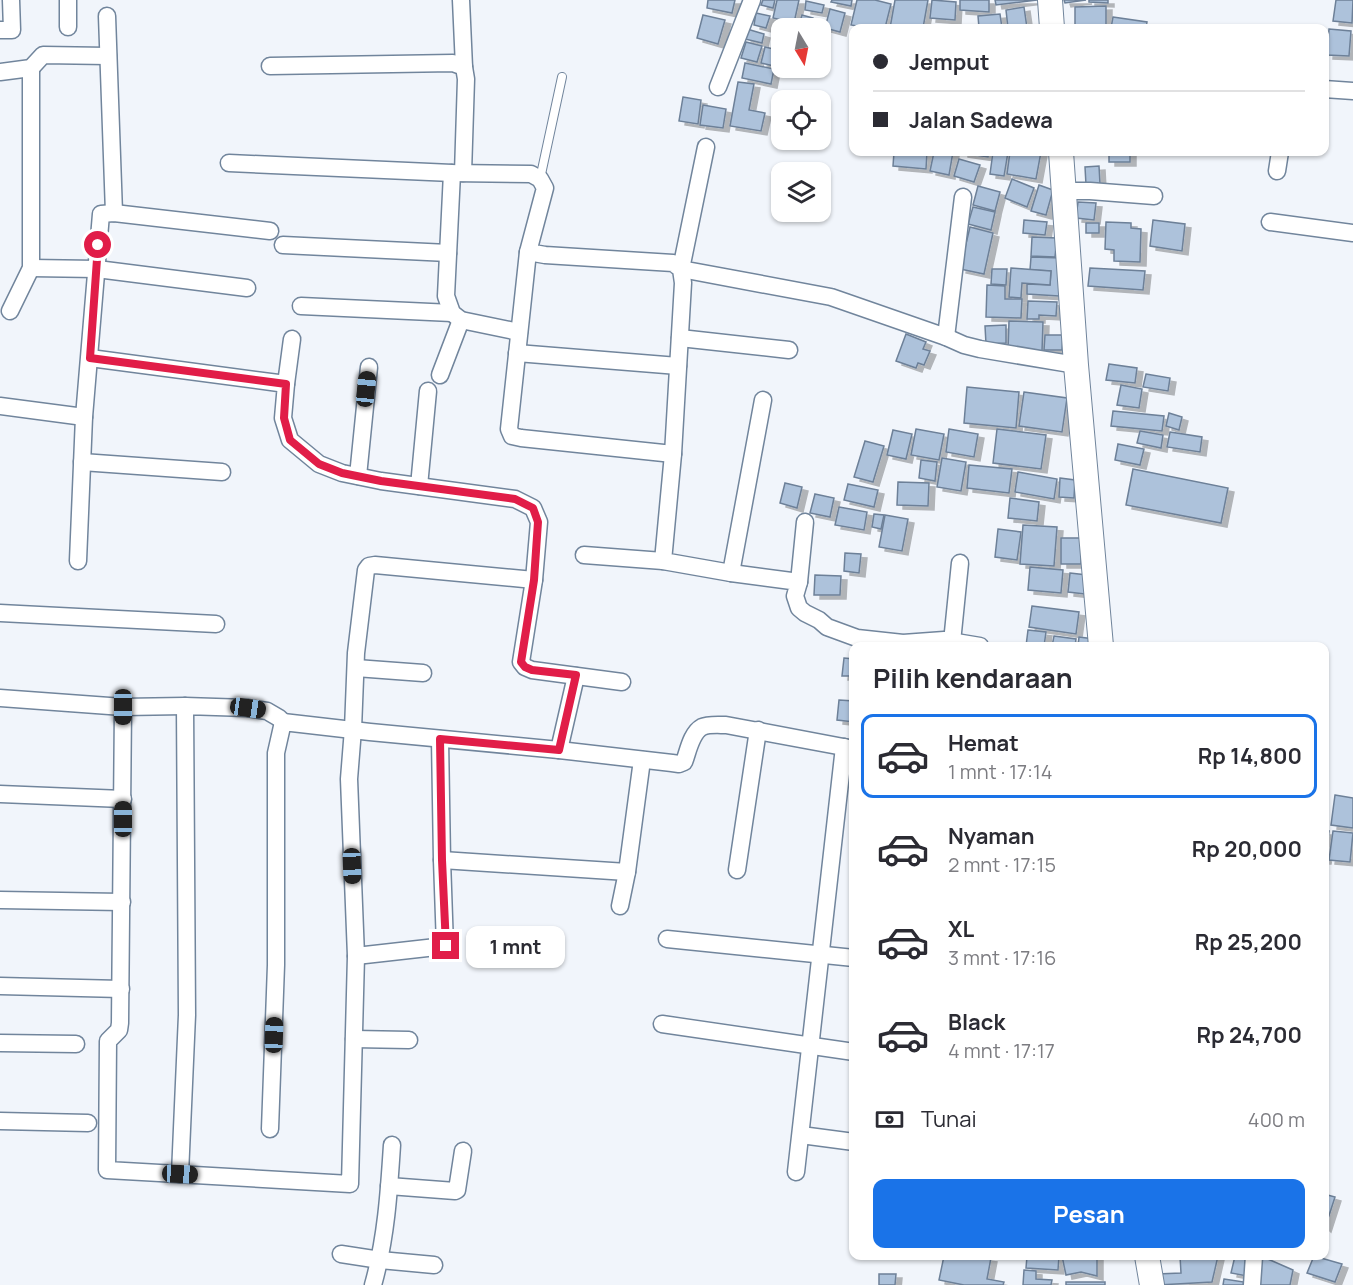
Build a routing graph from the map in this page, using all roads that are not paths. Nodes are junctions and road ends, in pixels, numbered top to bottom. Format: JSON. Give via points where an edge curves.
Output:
{"nodes":[{"id":1,"x":11,"y":0,"type":"edge"},
{"id":2,"x":68,"y":0,"type":"edge"},
{"id":3,"x":461,"y":0,"type":"edge"},
{"id":4,"x":752,"y":0,"type":"edge"},
{"id":5,"x":1050,"y":0,"type":"edge"},
{"id":6,"x":107,"y":16,"type":"dead end"},
{"id":7,"x":1052,"y":24,"type":"edge"},
{"id":8,"x":69,"y":27,"type":"dead end"},
{"id":9,"x":0,"y":30,"type":"edge"},
{"id":10,"x":108,"y":56,"type":"junction"},
{"id":11,"x":270,"y":66,"type":"dead end"},
{"id":12,"x":31,"y":68,"type":"junction"},
{"id":13,"x":464,"y":68,"type":"junction"},
{"id":14,"x":0,"y":72,"type":"edge"},
{"id":15,"x":562,"y":77,"type":"dead end"},
{"id":16,"x":718,"y":87,"type":"dead end"},
{"id":17,"x":1329,"y":89,"type":"edge"},
{"id":18,"x":1353,"y":91,"type":"edge"},
{"id":19,"x":706,"y":147,"type":"dead end"},
{"id":20,"x":1061,"y":156,"type":"edge"},
{"id":21,"x":1279,"y":156,"type":"edge"},
{"id":22,"x":229,"y":163,"type":"dead end"},
{"id":23,"x":1277,"y":171,"type":"dead end"},
{"id":24,"x":457,"y":173,"type":"junction"},
{"id":25,"x":540,"y":179,"type":"junction"},
{"id":26,"x":1064,"y":191,"type":"junction"},
{"id":27,"x":1154,"y":196,"type":"dead end"},
{"id":28,"x":963,"y":197,"type":"dead end"},
{"id":29,"x":114,"y":213,"type":"junction"},
{"id":30,"x":1270,"y":222,"type":"dead end"},
{"id":31,"x":270,"y":231,"type":"dead end"},
{"id":32,"x":1353,"y":232,"type":"edge"},
{"id":33,"x":283,"y":245,"type":"dead end"},
{"id":34,"x":528,"y":252,"type":"junction"},
{"id":35,"x":448,"y":253,"type":"junction"},
{"id":36,"x":32,"y":268,"type":"junction"},
{"id":37,"x":96,"y":269,"type":"junction"},
{"id":38,"x":681,"y":269,"type":"junction"},
{"id":39,"x":247,"y":288,"type":"dead end"},
{"id":40,"x":301,"y":306,"type":"dead end"},
{"id":41,"x":10,"y":311,"type":"dead end"},
{"id":42,"x":456,"y":316,"type":"junction"},
{"id":43,"x":519,"y":332,"type":"junction"},
{"id":44,"x":680,"y":338,"type":"junction"},
{"id":45,"x":946,"y":338,"type":"junction"},
{"id":46,"x":292,"y":339,"type":"dead end"},
{"id":47,"x":789,"y":350,"type":"dead end"},
{"id":48,"x":517,"y":353,"type":"junction"},
{"id":49,"x":90,"y":358,"type":"junction"},
{"id":50,"x":1076,"y":365,"type":"junction"},
{"id":51,"x":678,"y":366,"type":"junction"},
{"id":52,"x":369,"y":367,"type":"dead end"},
{"id":53,"x":440,"y":375,"type":"dead end"},
{"id":54,"x":286,"y":384,"type":"junction"},
{"id":55,"x":428,"y":391,"type":"dead end"},
{"id":56,"x":763,"y":400,"type":"dead end"},
{"id":57,"x":0,"y":406,"type":"edge"},
{"id":58,"x":84,"y":417,"type":"junction"},
{"id":59,"x":672,"y":454,"type":"junction"},
{"id":60,"x":82,"y":462,"type":"junction"},
{"id":61,"x":222,"y":472,"type":"dead end"},
{"id":62,"x":358,"y":476,"type":"junction"},
{"id":63,"x":419,"y":486,"type":"junction"},
{"id":64,"x":805,"y":522,"type":"dead end"},
{"id":65,"x":584,"y":555,"type":"dead end"},
{"id":66,"x":78,"y":561,"type":"dead end"},
{"id":67,"x":663,"y":561,"type":"junction"},
{"id":68,"x":960,"y":563,"type":"dead end"},
{"id":69,"x":731,"y":573,"type":"junction"},
{"id":70,"x":534,"y":580,"type":"junction"},
{"id":71,"x":799,"y":582,"type":"junction"},
{"id":72,"x":0,"y":613,"type":"edge"},
{"id":73,"x":216,"y":624,"type":"dead end"},
{"id":74,"x":894,"y":642,"type":"edge"},
{"id":75,"x":917,"y":642,"type":"edge"},
{"id":76,"x":952,"y":642,"type":"joint"},
{"id":77,"x":1101,"y":642,"type":"edge"},
{"id":78,"x":356,"y":668,"type":"junction"},
{"id":79,"x":423,"y":673,"type":"dead end"},
{"id":80,"x":576,"y":675,"type":"junction"},
{"id":81,"x":622,"y":682,"type":"dead end"},
{"id":82,"x":0,"y":698,"type":"edge"},
{"id":83,"x":186,"y":706,"type":"junction"},
{"id":84,"x":123,"y":707,"type":"junction"},
{"id":85,"x":283,"y":722,"type":"junction"},
{"id":86,"x":353,"y":729,"type":"junction"},
{"id":87,"x":758,"y":730,"type":"junction"},
{"id":88,"x":440,"y":739,"type":"junction"},
{"id":89,"x":849,"y":748,"type":"edge"},
{"id":90,"x":559,"y":750,"type":"junction"},
{"id":91,"x":642,"y":760,"type":"junction"},
{"id":92,"x":0,"y":794,"type":"edge"},
{"id":93,"x":123,"y":799,"type":"junction"},
{"id":94,"x":442,"y":860,"type":"junction"},
{"id":95,"x":737,"y":870,"type":"dead end"},
{"id":96,"x":627,"y":872,"type":"junction"},
{"id":97,"x":0,"y":900,"type":"edge"},
{"id":98,"x":122,"y":902,"type":"junction"},
{"id":99,"x":620,"y":906,"type":"dead end"},
{"id":100,"x":667,"y":939,"type":"dead end"},
{"id":101,"x":821,"y":954,"type":"junction"},
{"id":102,"x":356,"y":956,"type":"junction"},
{"id":103,"x":849,"y":957,"type":"edge"},
{"id":104,"x":0,"y":986,"type":"edge"},
{"id":105,"x":121,"y":989,"type":"junction"},
{"id":106,"x":662,"y":1024,"type":"dead end"},
{"id":107,"x":354,"y":1038,"type":"junction"},
{"id":108,"x":409,"y":1040,"type":"dead end"},
{"id":109,"x":0,"y":1043,"type":"edge"},
{"id":110,"x":76,"y":1044,"type":"dead end"},
{"id":111,"x":810,"y":1046,"type":"junction"},
{"id":112,"x":849,"y":1051,"type":"edge"},
{"id":113,"x":0,"y":1121,"type":"edge"},
{"id":114,"x":88,"y":1123,"type":"dead end"},
{"id":115,"x":270,"y":1129,"type":"dead end"},
{"id":116,"x":801,"y":1135,"type":"junction"},
{"id":117,"x":849,"y":1141,"type":"edge"},
{"id":118,"x":392,"y":1145,"type":"dead end"},
{"id":119,"x":463,"y":1151,"type":"dead end"},
{"id":120,"x":796,"y":1172,"type":"dead end"},
{"id":121,"x":180,"y":1174,"type":"junction"},
{"id":122,"x":390,"y":1186,"type":"junction"},
{"id":123,"x":341,"y":1254,"type":"dead end"},
{"id":124,"x":380,"y":1260,"type":"junction"},
{"id":125,"x":1148,"y":1260,"type":"edge"},
{"id":126,"x":1254,"y":1260,"type":"edge"},
{"id":127,"x":434,"y":1265,"type":"dead end"},
{"id":128,"x":373,"y":1285,"type":"edge"},
{"id":129,"x":1152,"y":1285,"type":"edge"},
{"id":130,"x":1252,"y":1285,"type":"edge"}],
"edges":[{"from":1,"to":9,"type":"street","via":[[12,30]]},
{"from":2,"to":8,"type":"street"},
{"from":3,"to":13,"type":"street"},
{"from":4,"to":16,"type":"street"},
{"from":5,"to":7,"type":"street"},
{"from":6,"to":10,"type":"street"},
{"from":10,"to":12,"type":"street","via":[[43,55]]},
{"from":10,"to":29,"type":"street"},
{"from":11,"to":13,"type":"street","via":[[453,63]]},
{"from":12,"to":14,"type":"street"},
{"from":12,"to":36,"type":"street"},
{"from":13,"to":24,"type":"street"},
{"from":15,"to":25,"type":"lane"},
{"from":17,"to":18,"type":"street"},
{"from":19,"to":38,"type":"street"},
{"from":20,"to":26,"type":"street"},
{"from":21,"to":23,"type":"street"},
{"from":22,"to":24,"type":"street"},
{"from":24,"to":25,"type":"street","via":[[531,174]]},
{"from":24,"to":35,"type":"street"},
{"from":25,"to":34,"type":"street","via":[[545,188]]},
{"from":26,"to":27,"type":"street"},
{"from":26,"to":50,"type":"street"},
{"from":28,"to":45,"type":"street"},
{"from":29,"to":31,"type":"street"},
{"from":29,"to":37,"type":"street","via":[[101,214]]},
{"from":30,"to":32,"type":"street"},
{"from":33,"to":35,"type":"street"},
{"from":34,"to":38,"type":"street","via":[[673,262]]},
{"from":34,"to":43,"type":"street"},
{"from":35,"to":42,"type":"street","via":[[446,296]]},
{"from":36,"to":37,"type":"street"},
{"from":36,"to":41,"type":"street"},
{"from":37,"to":39,"type":"street"},
{"from":37,"to":49,"type":"street"},
{"from":38,"to":44,"type":"street"},
{"from":38,"to":45,"type":"street","via":[[831,297]]},
{"from":40,"to":42,"type":"street"},
{"from":42,"to":43,"type":"street"},
{"from":42,"to":53,"type":"street"},
{"from":43,"to":48,"type":"street"},
{"from":44,"to":47,"type":"street"},
{"from":44,"to":51,"type":"street"},
{"from":45,"to":50,"type":"street","via":[[980,349]]},
{"from":46,"to":54,"type":"street"},
{"from":48,"to":51,"type":"street"},
{"from":48,"to":59,"type":"street","via":[[509,429],[512,436]]},
{"from":49,"to":54,"type":"street"},
{"from":49,"to":58,"type":"street"},
{"from":50,"to":77,"type":"street"},
{"from":51,"to":59,"type":"street"},
{"from":52,"to":62,"type":"street"},
{"from":54,"to":62,"type":"street","via":[[284,418],[290,440],[319,464]]},
{"from":55,"to":63,"type":"street"},
{"from":56,"to":69,"type":"street"},
{"from":57,"to":58,"type":"street"},
{"from":58,"to":60,"type":"street"},
{"from":59,"to":67,"type":"street"},
{"from":60,"to":61,"type":"street"},
{"from":60,"to":66,"type":"street"},
{"from":62,"to":63,"type":"street"},
{"from":63,"to":70,"type":"street","via":[[515,499],[533,508],[538,522]]},
{"from":64,"to":71,"type":"street"},
{"from":65,"to":67,"type":"street"},
{"from":67,"to":69,"type":"street"},
{"from":68,"to":76,"type":"street"},
{"from":69,"to":71,"type":"street"},
{"from":70,"to":78,"type":"street","via":[[369,566]]},
{"from":70,"to":80,"type":"street","via":[[521,662],[532,670]]},
{"from":71,"to":74,"type":"street","via":[[795,596],[805,614],[856,638]]},
{"from":72,"to":73,"type":"street"},
{"from":75,"to":76,"type":"street"},
{"from":78,"to":79,"type":"street"},
{"from":78,"to":86,"type":"street"},
{"from":80,"to":81,"type":"street"},
{"from":80,"to":90,"type":"street"},
{"from":82,"to":84,"type":"street"},
{"from":83,"to":84,"type":"street"},
{"from":83,"to":85,"type":"street","via":[[267,711]]},
{"from":83,"to":121,"type":"street","via":[[187,1015]]},
{"from":84,"to":93,"type":"street"},
{"from":85,"to":86,"type":"street"},
{"from":85,"to":115,"type":"street","via":[[276,753],[276,965]]},
{"from":86,"to":88,"type":"street"},
{"from":86,"to":102,"type":"street","via":[[349,779]]},
{"from":87,"to":89,"type":"street"},
{"from":87,"to":91,"type":"street","via":[[711,725],[700,728],[694,736],[684,762]]},
{"from":87,"to":95,"type":"street"},
{"from":88,"to":90,"type":"street"},
{"from":88,"to":94,"type":"street"},
{"from":89,"to":101,"type":"street"},
{"from":90,"to":91,"type":"street"},
{"from":91,"to":96,"type":"street"},
{"from":92,"to":93,"type":"street"},
{"from":93,"to":98,"type":"street"},
{"from":94,"to":96,"type":"street"},
{"from":94,"to":102,"type":"street","via":[[446,946]]},
{"from":96,"to":99,"type":"street"},
{"from":97,"to":98,"type":"street"},
{"from":98,"to":105,"type":"street"},
{"from":100,"to":101,"type":"street"},
{"from":101,"to":103,"type":"street"},
{"from":101,"to":111,"type":"street"},
{"from":102,"to":107,"type":"street"},
{"from":104,"to":105,"type":"street"},
{"from":105,"to":121,"type":"street","via":[[119,1030],[108,1041],[107,1170]]},
{"from":106,"to":111,"type":"street"},
{"from":107,"to":108,"type":"street"},
{"from":107,"to":121,"type":"street","via":[[350,1184]]},
{"from":109,"to":110,"type":"street"},
{"from":111,"to":112,"type":"street"},
{"from":111,"to":116,"type":"street"},
{"from":113,"to":114,"type":"street"},
{"from":116,"to":117,"type":"street"},
{"from":116,"to":120,"type":"street"},
{"from":118,"to":122,"type":"street"},
{"from":119,"to":122,"type":"street","via":[[455,1191]]},
{"from":122,"to":124,"type":"street"},
{"from":123,"to":124,"type":"street"},
{"from":124,"to":127,"type":"street"},
{"from":124,"to":128,"type":"street"},
{"from":125,"to":129,"type":"street"},
{"from":126,"to":130,"type":"street"}]}
